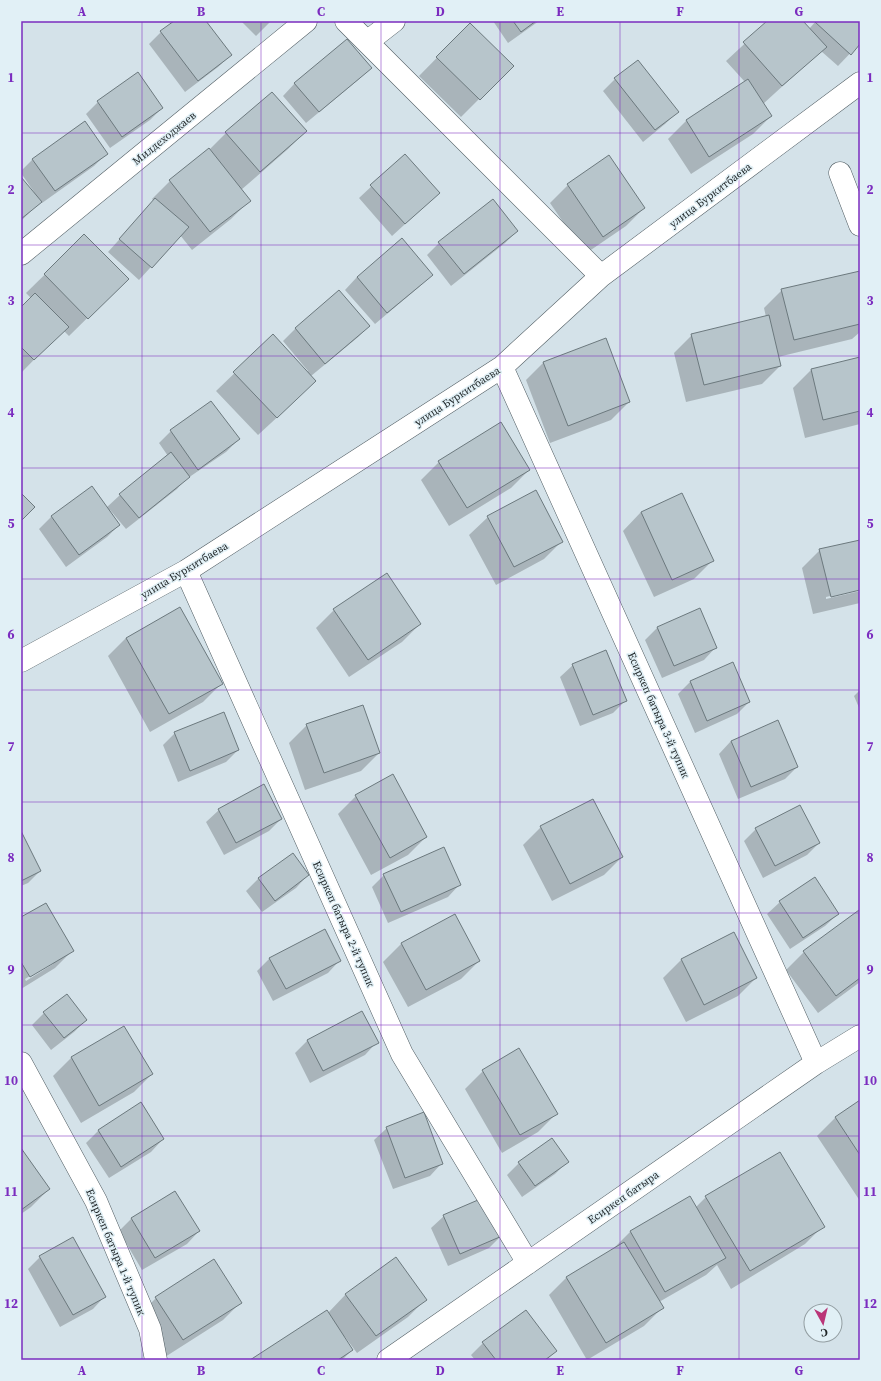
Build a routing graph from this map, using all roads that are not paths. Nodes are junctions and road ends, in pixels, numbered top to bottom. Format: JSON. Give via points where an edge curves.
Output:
{"nodes":[{"id":1,"x":306,"y":21,"type":"edge"},
{"id":2,"x":346,"y":21,"type":"edge"},
{"id":3,"x":394,"y":21,"type":"edge"},
{"id":4,"x":367,"y":42,"type":"junction"},
{"id":5,"x":860,"y":83,"type":"edge"},
{"id":6,"x":840,"y":173,"type":"dead end"},
{"id":7,"x":860,"y":225,"type":"edge"},
{"id":8,"x":21,"y":254,"type":"edge"},
{"id":9,"x":601,"y":276,"type":"junction"},
{"id":10,"x":502,"y":367,"type":"junction"},
{"id":11,"x":186,"y":571,"type":"junction"},
{"id":12,"x":21,"y":661,"type":"edge"},
{"id":13,"x":860,"y":1036,"type":"edge"},
{"id":14,"x":816,"y":1063,"type":"junction"},
{"id":15,"x":21,"y":1064,"type":"edge"},
{"id":16,"x":528,"y":1263,"type":"junction"},
{"id":17,"x":156,"y":1360,"type":"edge"},
{"id":18,"x":388,"y":1360,"type":"edge"}],
"edges":[{"from":1,"to":8,"type":"street","name":"Милдеходжаев"},
{"from":2,"to":4,"type":"street"},
{"from":3,"to":4,"type":"street"},
{"from":4,"to":9,"type":"street"},
{"from":5,"to":9,"type":"street","name":"улица Буркитбаева"},
{"from":6,"to":7,"type":"street"},
{"from":9,"to":10,"type":"street","name":"улица Буркитбаева"},
{"from":10,"to":11,"type":"street","name":"улица Буркитбаева"},
{"from":10,"to":14,"type":"street","name":"Есиркеп батыра 3-й тупик"},
{"from":11,"to":12,"type":"street","name":"улица Буркитбаева"},
{"from":11,"to":16,"type":"street","name":"Есиркеп батыра 2-й тупик","via":[[402,1054]]},
{"from":13,"to":14,"type":"street","name":"Есиркеп батыра"},
{"from":14,"to":16,"type":"street","name":"Есиркеп батыра"},
{"from":15,"to":17,"type":"street","name":"Есиркеп батыра 1-й тупик","via":[[96,1201],[150,1329]]},
{"from":16,"to":18,"type":"street","name":"Есиркеп батыра"}]}
